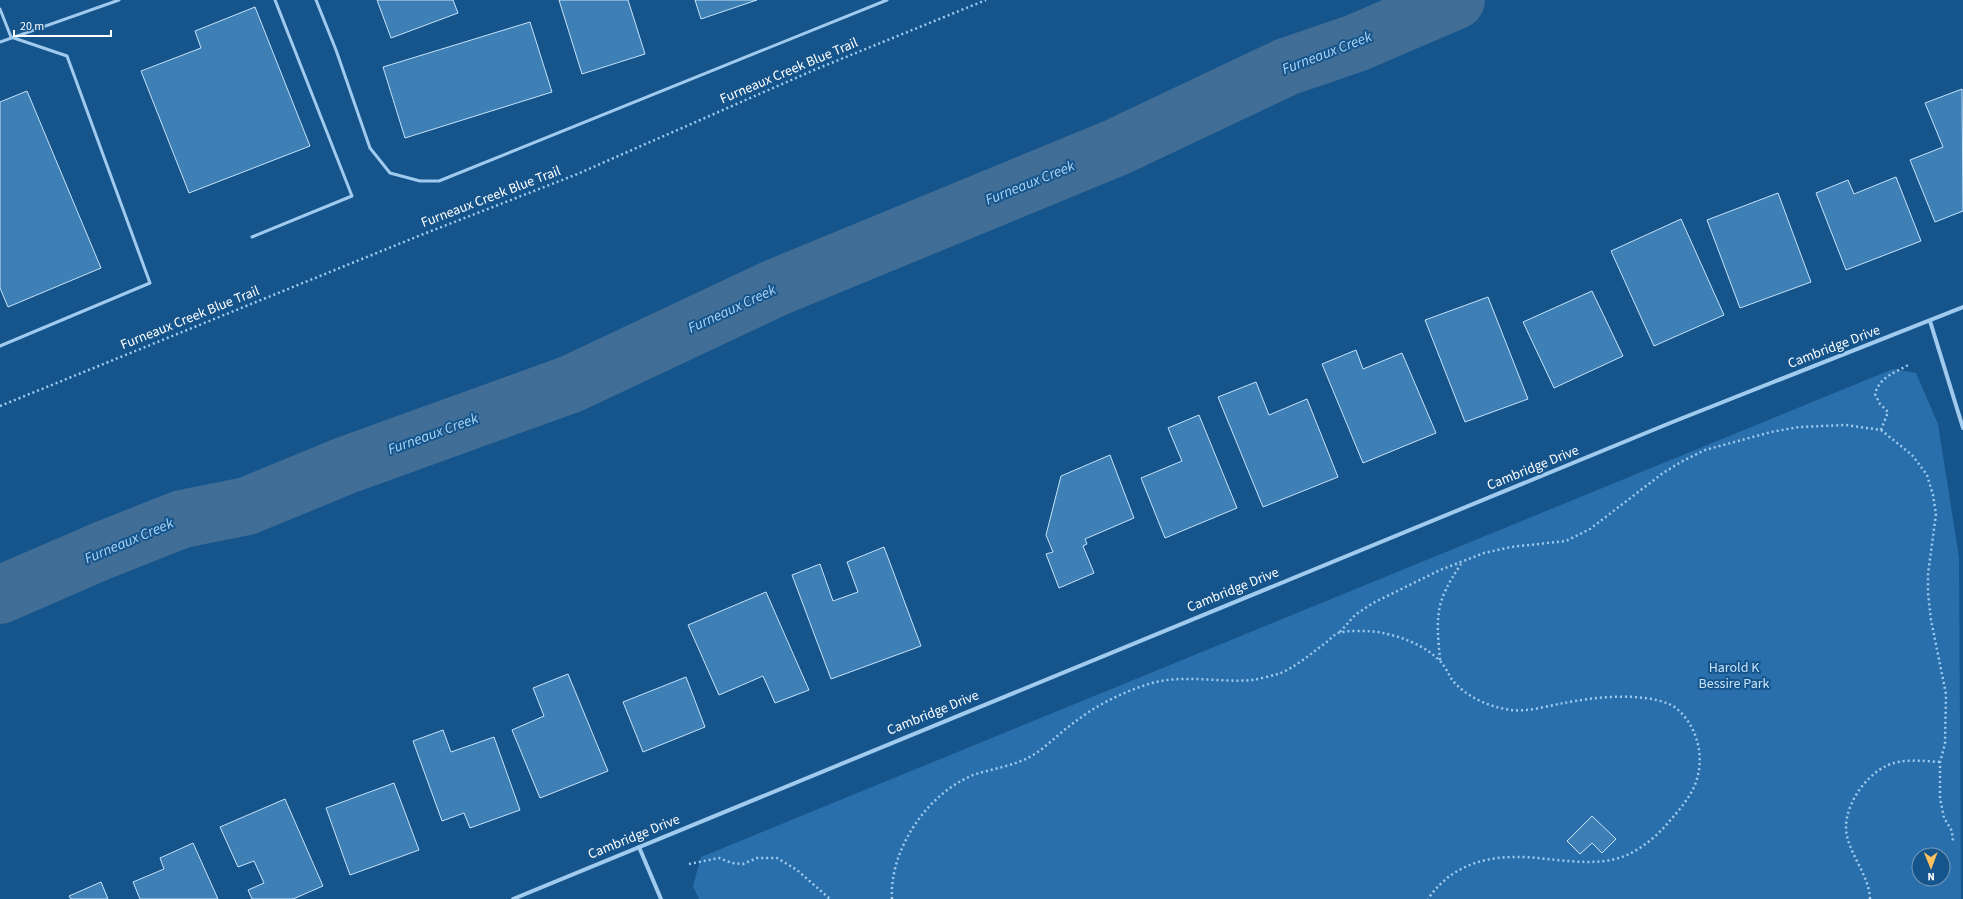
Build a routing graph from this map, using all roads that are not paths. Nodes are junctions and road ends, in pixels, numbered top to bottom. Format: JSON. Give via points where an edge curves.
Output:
{"nodes":[{"id":1,"x":119,"y":0,"type":"edge"},
{"id":2,"x":275,"y":0,"type":"edge"},
{"id":3,"x":316,"y":0,"type":"edge"},
{"id":4,"x":887,"y":0,"type":"edge"},
{"id":5,"x":0,"y":10,"type":"edge"},
{"id":6,"x":11,"y":37,"type":"junction"},
{"id":7,"x":0,"y":42,"type":"edge"},
{"id":8,"x":252,"y":237,"type":"dead end"},
{"id":9,"x":1963,"y":307,"type":"edge"},
{"id":10,"x":1930,"y":321,"type":"junction"},
{"id":11,"x":0,"y":346,"type":"edge"},
{"id":12,"x":1963,"y":428,"type":"edge"},
{"id":13,"x":639,"y":847,"type":"junction"},
{"id":14,"x":513,"y":899,"type":"edge"},
{"id":15,"x":661,"y":899,"type":"edge"}],
"edges":[{"from":1,"to":6,"type":"lane"},
{"from":2,"to":8,"type":"lane","via":[[352,196]]},
{"from":3,"to":4,"type":"lane","via":[[370,148],[390,173],[420,181],[439,182]]},
{"from":5,"to":6,"type":"lane"},
{"from":6,"to":7,"type":"lane"},
{"from":6,"to":11,"type":"lane","via":[[67,56],[150,283]]},
{"from":9,"to":10,"type":"street","name":"Cambridge Drive"},
{"from":10,"to":12,"type":"street"},
{"from":10,"to":13,"type":"street","name":"Cambridge Drive","via":[[1670,423]]},
{"from":13,"to":14,"type":"street","name":"Cambridge Drive"},
{"from":13,"to":15,"type":"street"}]}
